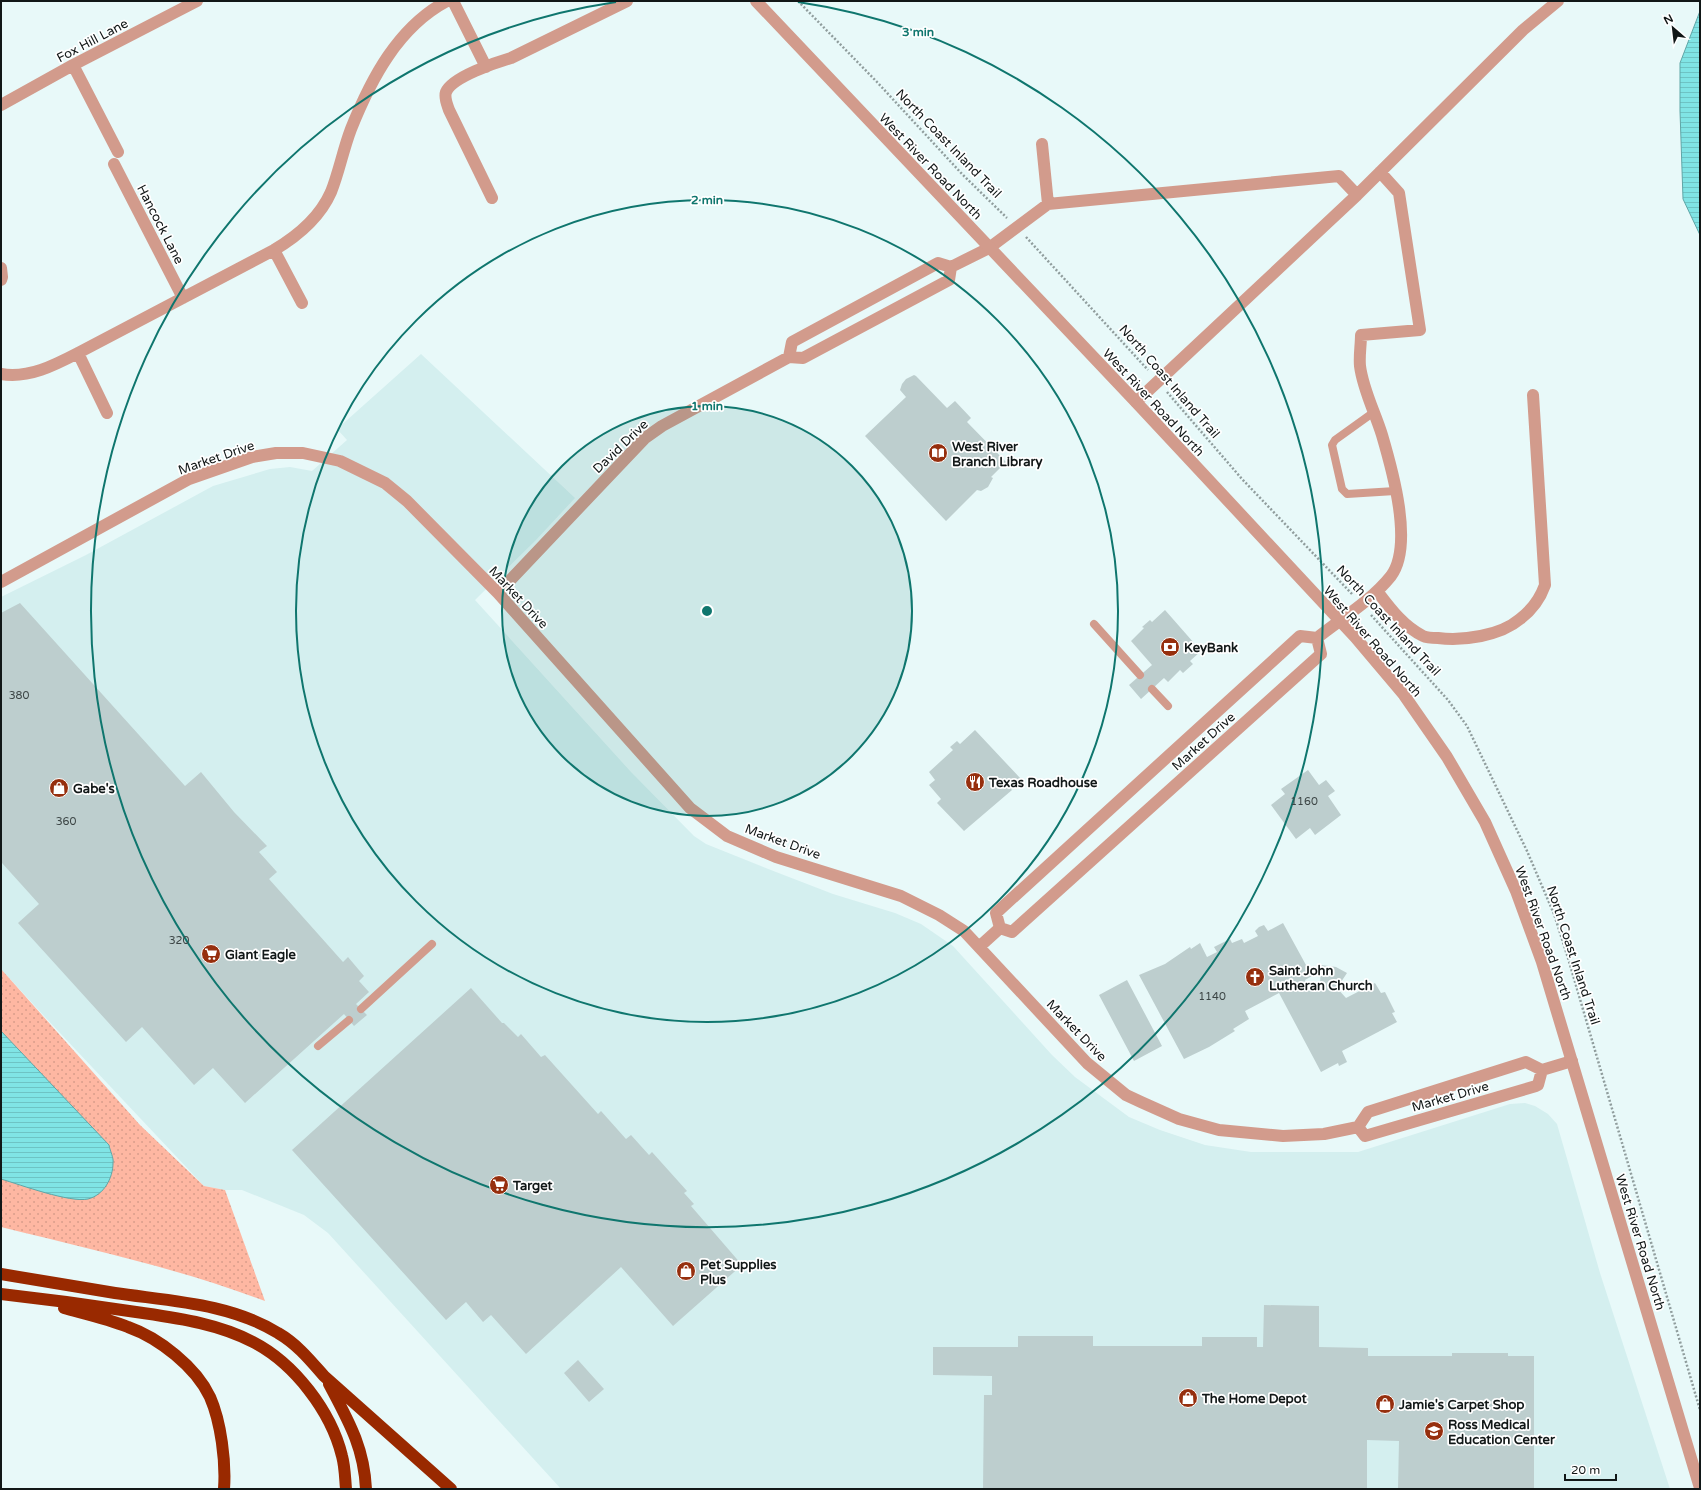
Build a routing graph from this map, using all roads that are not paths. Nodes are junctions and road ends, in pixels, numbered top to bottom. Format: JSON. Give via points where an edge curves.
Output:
{"nodes":[{"id":1,"x":197,"y":1,"type":"edge"},
{"id":2,"x":447,"y":1,"type":"edge"},
{"id":3,"x":452,"y":1,"type":"edge"},
{"id":4,"x":627,"y":1,"type":"edge"},
{"id":5,"x":756,"y":1,"type":"edge"},
{"id":6,"x":1558,"y":1,"type":"edge"},
{"id":7,"x":73,"y":65,"type":"junction"},
{"id":8,"x":486,"y":67,"type":"junction"},
{"id":9,"x":1,"y":105,"type":"edge"},
{"id":10,"x":1042,"y":144,"type":"dead end"},
{"id":11,"x":118,"y":152,"type":"dead end"},
{"id":12,"x":114,"y":164,"type":"dead end"},
{"id":13,"x":1380,"y":172,"type":"junction"},
{"id":14,"x":1357,"y":194,"type":"junction"},
{"id":15,"x":492,"y":198,"type":"dead end"},
{"id":16,"x":1048,"y":204,"type":"junction"},
{"id":17,"x":990,"y":248,"type":"junction"},
{"id":18,"x":274,"y":250,"type":"junction"},
{"id":19,"x":951,"y":267,"type":"junction"},
{"id":20,"x":1,"y":268,"type":"edge"},
{"id":21,"x":1,"y":280,"type":"edge"},
{"id":22,"x":183,"y":298,"type":"junction"},
{"id":23,"x":302,"y":303,"type":"dead end"},
{"id":24,"x":78,"y":353,"type":"junction"},
{"id":25,"x":789,"y":357,"type":"junction"},
{"id":26,"x":1,"y":374,"type":"edge"},
{"id":27,"x":1533,"y":395,"type":"dead end"},
{"id":28,"x":1136,"y":402,"type":"junction"},
{"id":29,"x":1374,"y":412,"type":"junction"},
{"id":30,"x":107,"y":413,"type":"dead end"},
{"id":31,"x":1395,"y":491,"type":"junction"},
{"id":32,"x":1,"y":582,"type":"edge"},
{"id":33,"x":1377,"y":591,"type":"junction"},
{"id":34,"x":498,"y":593,"type":"junction"},
{"id":35,"x":1339,"y":620,"type":"junction"},
{"id":36,"x":1094,"y":624,"type":"dead end"},
{"id":37,"x":1317,"y":638,"type":"junction"},
{"id":38,"x":1140,"y":675,"type":"dead end"},
{"id":39,"x":1152,"y":689,"type":"dead end"},
{"id":40,"x":1168,"y":706,"type":"dead end"},
{"id":41,"x":1000,"y":928,"type":"junction"},
{"id":42,"x":432,"y":944,"type":"dead end"},
{"id":43,"x":979,"y":947,"type":"junction"},
{"id":44,"x":361,"y":1009,"type":"dead end"},
{"id":45,"x":349,"y":1020,"type":"dead end"},
{"id":46,"x":318,"y":1046,"type":"dead end"},
{"id":47,"x":1572,"y":1061,"type":"junction"},
{"id":48,"x":1542,"y":1070,"type":"junction"},
{"id":49,"x":1358,"y":1127,"type":"junction"},
{"id":50,"x":1,"y":1274,"type":"edge"},
{"id":51,"x":1,"y":1294,"type":"edge"},
{"id":52,"x":31,"y":1297,"type":"junction"},
{"id":53,"x":324,"y":1376,"type":"junction"},
{"id":54,"x":1700,"y":1488,"type":"edge"},
{"id":55,"x":224,"y":1489,"type":"edge"},
{"id":56,"x":346,"y":1489,"type":"edge"},
{"id":57,"x":366,"y":1489,"type":"edge"},
{"id":58,"x":450,"y":1489,"type":"edge"}],
"edges":[{"from":1,"to":7,"type":"street","name":"Fox Hill Lane"},
{"from":2,"to":18,"type":"street","via":[[417,22],[391,51],[376,75],[351,130],[330,194],[313,218],[286,243]]},
{"from":3,"to":8,"type":"street"},
{"from":4,"to":8,"type":"street","via":[[511,58]]},
{"from":5,"to":17,"type":"street","name":"West River Road North"},
{"from":6,"to":13,"type":"street","via":[[1523,30]]},
{"from":7,"to":9,"type":"street","name":"Fox Hill Lane"},
{"from":7,"to":11,"type":"street"},
{"from":8,"to":15,"type":"street","via":[[456,81],[448,88],[445,98],[448,110]]},
{"from":10,"to":16,"type":"street"},
{"from":12,"to":22,"type":"street","name":"Hancock Lane"},
{"from":13,"to":14,"type":"street"},
{"from":13,"to":29,"type":"street","via":[[1398,193],[1420,330],[1361,335],[1360,365]]},
{"from":14,"to":16,"type":"street","via":[[1339,176]]},
{"from":14,"to":28,"type":"street"},
{"from":16,"to":17,"type":"street"},
{"from":17,"to":19,"type":"street"},
{"from":17,"to":28,"type":"street","name":"West River Road North"},
{"from":18,"to":22,"type":"street"},
{"from":18,"to":23,"type":"street"},
{"from":19,"to":25,"type":"street","name":"David Drive","via":[[949,280],[803,358]]},
{"from":19,"to":25,"type":"street","via":[[938,263],[792,342]]},
{"from":20,"to":21,"type":"street"},
{"from":22,"to":24,"type":"street"},
{"from":24,"to":26,"type":"street","via":[[33,372]]},
{"from":24,"to":30,"type":"street"},
{"from":25,"to":34,"type":"street","name":"David Drive","via":[[662,426],[645,438]]},
{"from":27,"to":33,"type":"street","via":[[1545,585],[1530,610],[1519,620],[1481,636],[1462,639],[1424,637],[1398,618]]},
{"from":28,"to":35,"type":"street","name":"West River Road North"},
{"from":29,"to":31,"type":"street"},
{"from":29,"to":31,"type":"lane","via":[[1335,440],[1332,445],[1342,489],[1347,494]]},
{"from":31,"to":33,"type":"street","via":[[1402,527],[1400,555],[1392,574]]},
{"from":32,"to":34,"type":"street","name":"Market Drive","via":[[189,479],[252,457],[276,453],[303,453],[340,460],[385,483],[407,501]]},
{"from":33,"to":35,"type":"street"},
{"from":34,"to":43,"type":"street","name":"Market Drive","via":[[690,808],[727,836],[776,857],[901,896],[964,930]]},
{"from":35,"to":37,"type":"street"},
{"from":35,"to":47,"type":"street","name":"West River Road North","via":[[1404,695],[1447,757],[1485,822],[1516,891],[1542,962]]},
{"from":36,"to":38,"type":"lane"},
{"from":37,"to":41,"type":"street","name":"Market Drive","via":[[1300,636],[996,913]]},
{"from":37,"to":41,"type":"street","name":"Market Drive","via":[[1321,654],[1012,932]]},
{"from":39,"to":40,"type":"lane"},
{"from":41,"to":43,"type":"street"},
{"from":42,"to":44,"type":"lane"},
{"from":43,"to":49,"type":"street","name":"Market Drive","via":[[1087,1063],[1126,1095],[1179,1119],[1219,1130],[1283,1136],[1324,1134]]},
{"from":45,"to":46,"type":"lane"},
{"from":47,"to":48,"type":"street"},
{"from":47,"to":54,"type":"street","name":"West River Road North"},
{"from":48,"to":49,"type":"street","name":"Market Drive","via":[[1526,1062],[1368,1112]]},
{"from":48,"to":49,"type":"street","name":"Market Drive","via":[[1536,1086],[1365,1136]]},
{"from":50,"to":53,"type":"highway","via":[[204,1306],[245,1317],[278,1332],[307,1355]]},
{"from":51,"to":52,"type":"highway"},
{"from":52,"to":55,"type":"highway","via":[[129,1328],[177,1356],[199,1379],[210,1396],[222,1448]]},
{"from":52,"to":56,"type":"highway","via":[[184,1320],[208,1325],[254,1342],[292,1372],[308,1388],[322,1408],[342,1456]]},
{"from":53,"to":57,"type":"highway","via":[[360,1446]]},
{"from":53,"to":58,"type":"highway"}]}
